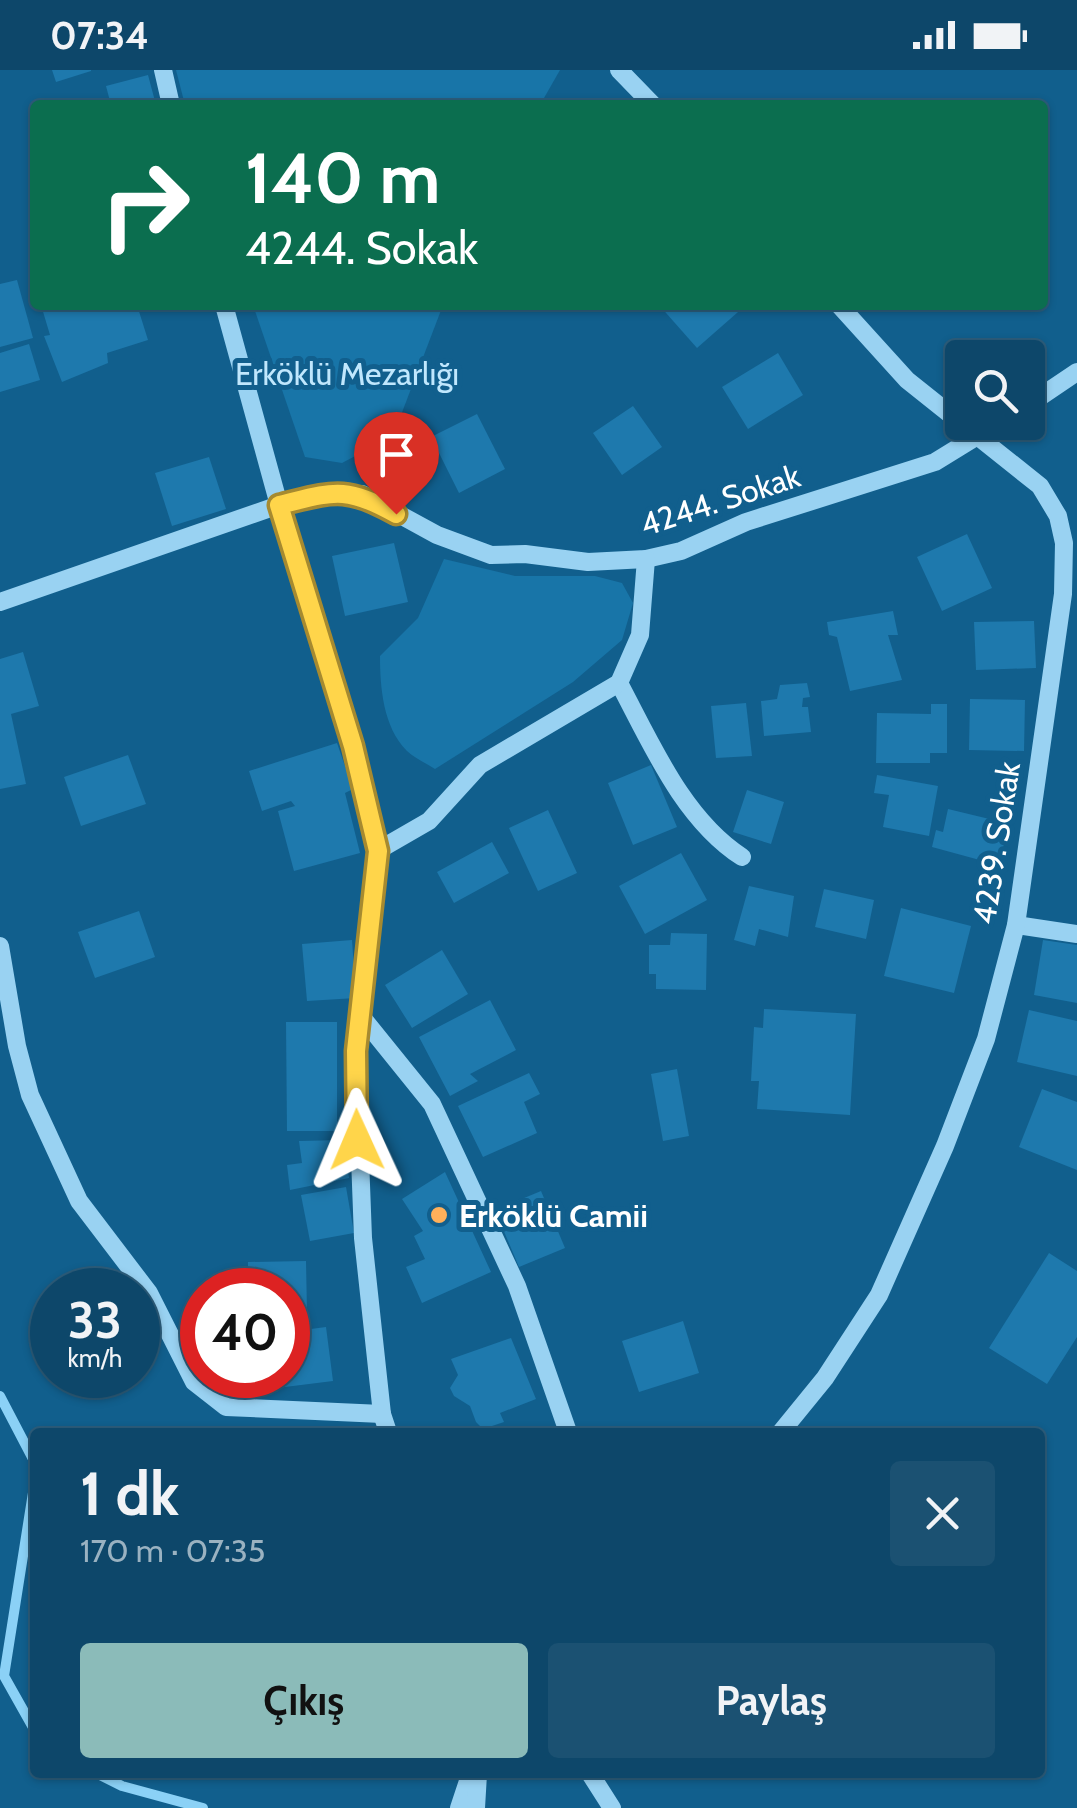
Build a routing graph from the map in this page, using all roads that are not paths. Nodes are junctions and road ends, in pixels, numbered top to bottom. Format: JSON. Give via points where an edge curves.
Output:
{"nodes":[{"id":1,"x":163,"y":70,"type":"edge"},
{"id":2,"x":619,"y":70,"type":"edge"},
{"id":3,"x":170,"y":100,"type":"edge"},
{"id":4,"x":648,"y":100,"type":"edge"},
{"id":5,"x":225,"y":310,"type":"edge"},
{"id":6,"x":844,"y":310,"type":"edge"},
{"id":7,"x":1077,"y":372,"type":"edge"},
{"id":8,"x":1045,"y":393,"type":"edge"},
{"id":9,"x":945,"y":410,"type":"edge"},
{"id":10,"x":971,"y":440,"type":"edge"},
{"id":11,"x":983,"y":440,"type":"edge"},
{"id":12,"x":279,"y":505,"type":"junction"},
{"id":13,"x":646,"y":559,"type":"junction"},
{"id":14,"x":0,"y":602,"type":"edge"},
{"id":15,"x":618,"y":683,"type":"junction"},
{"id":16,"x":378,"y":851,"type":"junction"},
{"id":17,"x":742,"y":857,"type":"dead end"},
{"id":18,"x":1016,"y":924,"type":"junction"},
{"id":19,"x":1077,"y":934,"type":"edge"},
{"id":20,"x":0,"y":946,"type":"edge"},
{"id":21,"x":361,"y":1016,"type":"junction"},
{"id":22,"x":382,"y":1414,"type":"junction"},
{"id":23,"x":387,"y":1428,"type":"edge"},
{"id":24,"x":564,"y":1428,"type":"edge"},
{"id":25,"x":784,"y":1428,"type":"edge"},
{"id":26,"x":472,"y":1778,"type":"edge"},
{"id":27,"x":475,"y":1778,"type":"edge"},
{"id":28,"x":593,"y":1778,"type":"edge"},
{"id":29,"x":459,"y":1808,"type":"edge"},
{"id":30,"x":476,"y":1808,"type":"edge"},
{"id":31,"x":612,"y":1808,"type":"edge"}],
"edges":[{"from":1,"to":3,"type":"street"},
{"from":2,"to":4,"type":"street"},
{"from":5,"to":12,"type":"street"},
{"from":6,"to":9,"type":"street","name":"4239. Sokak","via":[[907,380]]},
{"from":7,"to":8,"type":"street"},
{"from":10,"to":13,"type":"street","name":"4244. Sokak","via":[[935,462]]},
{"from":11,"to":18,"type":"street","name":"4239. Sokak","via":[[1040,486],[1064,543],[1064,594]]},
{"from":12,"to":13,"type":"street","name":"4244. Sokak","via":[[362,494],[438,535],[491,554]]},
{"from":12,"to":14,"type":"street","name":"4244. Sokak"},
{"from":12,"to":16,"type":"street"},
{"from":13,"to":15,"type":"street","via":[[640,635]]},
{"from":15,"to":16,"type":"street","via":[[480,764],[428,821]]},
{"from":15,"to":17,"type":"street","via":[[688,803],[716,840]]},
{"from":16,"to":21,"type":"street"},
{"from":18,"to":19,"type":"street"},
{"from":18,"to":25,"type":"street","name":"4239. Sokak","via":[[986,1039],[878,1296]]},
{"from":20,"to":22,"type":"street","via":[[30,1095],[78,1201],[150,1292],[194,1382],[226,1407]]},
{"from":21,"to":22,"type":"street","via":[[357,1140]]},
{"from":21,"to":24,"type":"street","via":[[439,1118],[517,1286]]},
{"from":22,"to":23,"type":"street"},
{"from":26,"to":29,"type":"street"},
{"from":27,"to":30,"type":"street"},
{"from":28,"to":31,"type":"street"}]}
